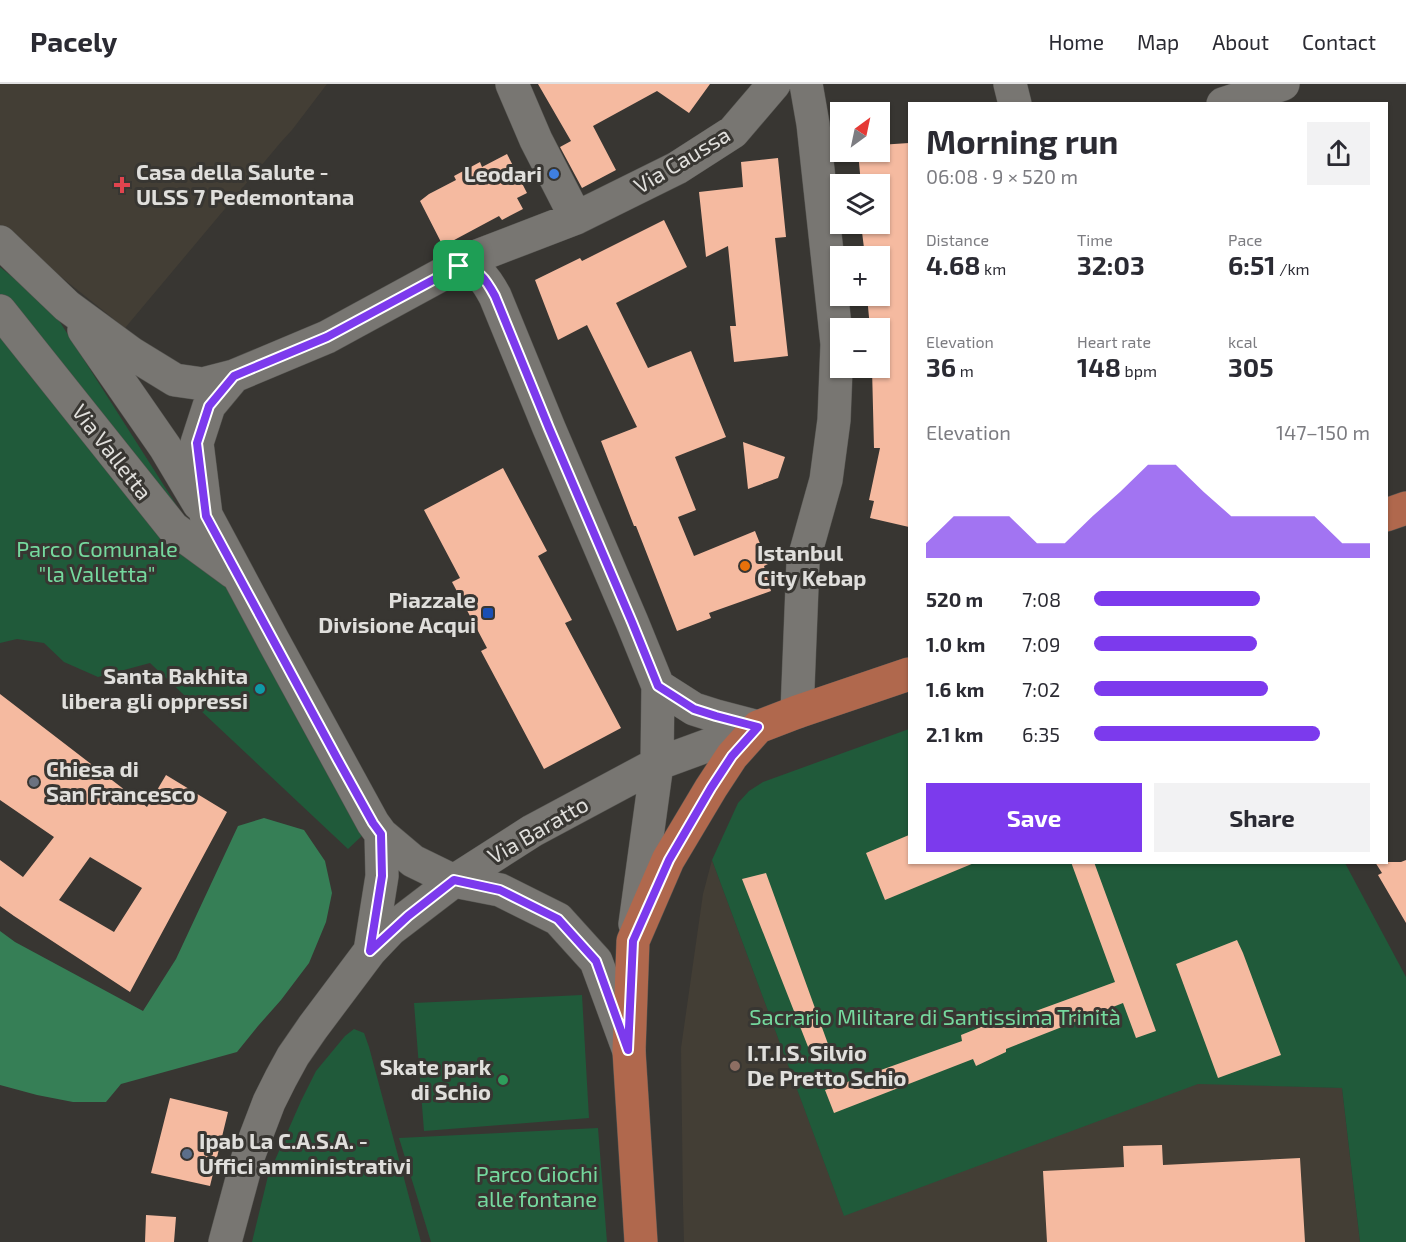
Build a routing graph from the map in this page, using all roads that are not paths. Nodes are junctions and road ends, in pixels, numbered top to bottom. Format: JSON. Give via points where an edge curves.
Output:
{"nodes":[{"id":1,"x":512,"y":84,"type":"edge"},
{"id":2,"x":774,"y":84,"type":"edge"},
{"id":3,"x":806,"y":84,"type":"edge"},
{"id":4,"x":1010,"y":84,"type":"edge"},
{"id":5,"x":1283,"y":84,"type":"edge"},
{"id":6,"x":1227,"y":98,"type":"edge"},
{"id":7,"x":1014,"y":102,"type":"edge"},
{"id":8,"x":576,"y":218,"type":"junction"},
{"id":9,"x":0,"y":242,"type":"edge"},
{"id":10,"x":459,"y":266,"type":"junction"},
{"id":11,"x":67,"y":306,"type":"junction"},
{"id":12,"x":0,"y":311,"type":"edge"},
{"id":13,"x":234,"y":376,"type":"junction"},
{"id":14,"x":1406,"y":508,"type":"edge"},
{"id":15,"x":1388,"y":514,"type":"edge"},
{"id":16,"x":206,"y":516,"type":"junction"},
{"id":17,"x":239,"y":577,"type":"junction"},
{"id":18,"x":908,"y":675,"type":"edge"},
{"id":19,"x":658,"y":686,"type":"junction"},
{"id":20,"x":797,"y":712,"type":"junction"},
{"id":21,"x":758,"y":727,"type":"junction"},
{"id":22,"x":657,"y":764,"type":"junction"},
{"id":23,"x":381,"y":834,"type":"junction"},
{"id":24,"x":454,"y":880,"type":"junction"},
{"id":25,"x":633,"y":941,"type":"junction"},
{"id":26,"x":370,"y":951,"type":"junction"},
{"id":27,"x":628,"y":1050,"type":"junction"},
{"id":28,"x":225,"y":1242,"type":"edge"},
{"id":29,"x":641,"y":1242,"type":"edge"}],
"edges":[{"from":1,"to":8,"type":"street"},
{"from":2,"to":8,"type":"street","name":"Via Caussa","via":[[733,132],[677,168]]},
{"from":3,"to":20,"type":"street","via":[[837,344],[834,420],[826,480],[803,562]]},
{"from":4,"to":7,"type":"street"},
{"from":5,"to":6,"type":"street"},
{"from":8,"to":10,"type":"street","name":"Via Caussa"},
{"from":9,"to":11,"type":"street"},
{"from":10,"to":13,"type":"street","via":[[327,337]]},
{"from":10,"to":19,"type":"street","via":[[475,270],[495,296]]},
{"from":11,"to":13,"type":"street","via":[[175,380],[203,384]]},
{"from":11,"to":16,"type":"street","via":[[165,447]]},
{"from":12,"to":17,"type":"street","name":"Via Valletta","via":[[173,528]]},
{"from":13,"to":16,"type":"street","via":[[209,406],[197,443]]},
{"from":14,"to":15,"type":"main road"},
{"from":16,"to":17,"type":"street"},
{"from":17,"to":23,"type":"street"},
{"from":18,"to":20,"type":"main road"},
{"from":19,"to":21,"type":"street","via":[[694,709]]},
{"from":19,"to":22,"type":"street"},
{"from":20,"to":21,"type":"main road"},
{"from":21,"to":22,"type":"street","name":"Via Baratto"},
{"from":21,"to":25,"type":"main road","via":[[711,788],[669,860]]},
{"from":22,"to":24,"type":"street","name":"Via Baratto","via":[[532,831]]},
{"from":22,"to":25,"type":"street"},
{"from":23,"to":24,"type":"street","via":[[413,861]]},
{"from":23,"to":26,"type":"street","name":"Via Baratto","via":[[382,876]]},
{"from":24,"to":26,"type":"street","name":"Via Baratto"},
{"from":24,"to":27,"type":"street","via":[[500,890],[558,919],[596,961]]},
{"from":25,"to":27,"type":"main road"},
{"from":26,"to":28,"type":"street","name":"Via Baratto","via":[[313,1026],[269,1102],[248,1156]]},
{"from":27,"to":29,"type":"main road"}]}
